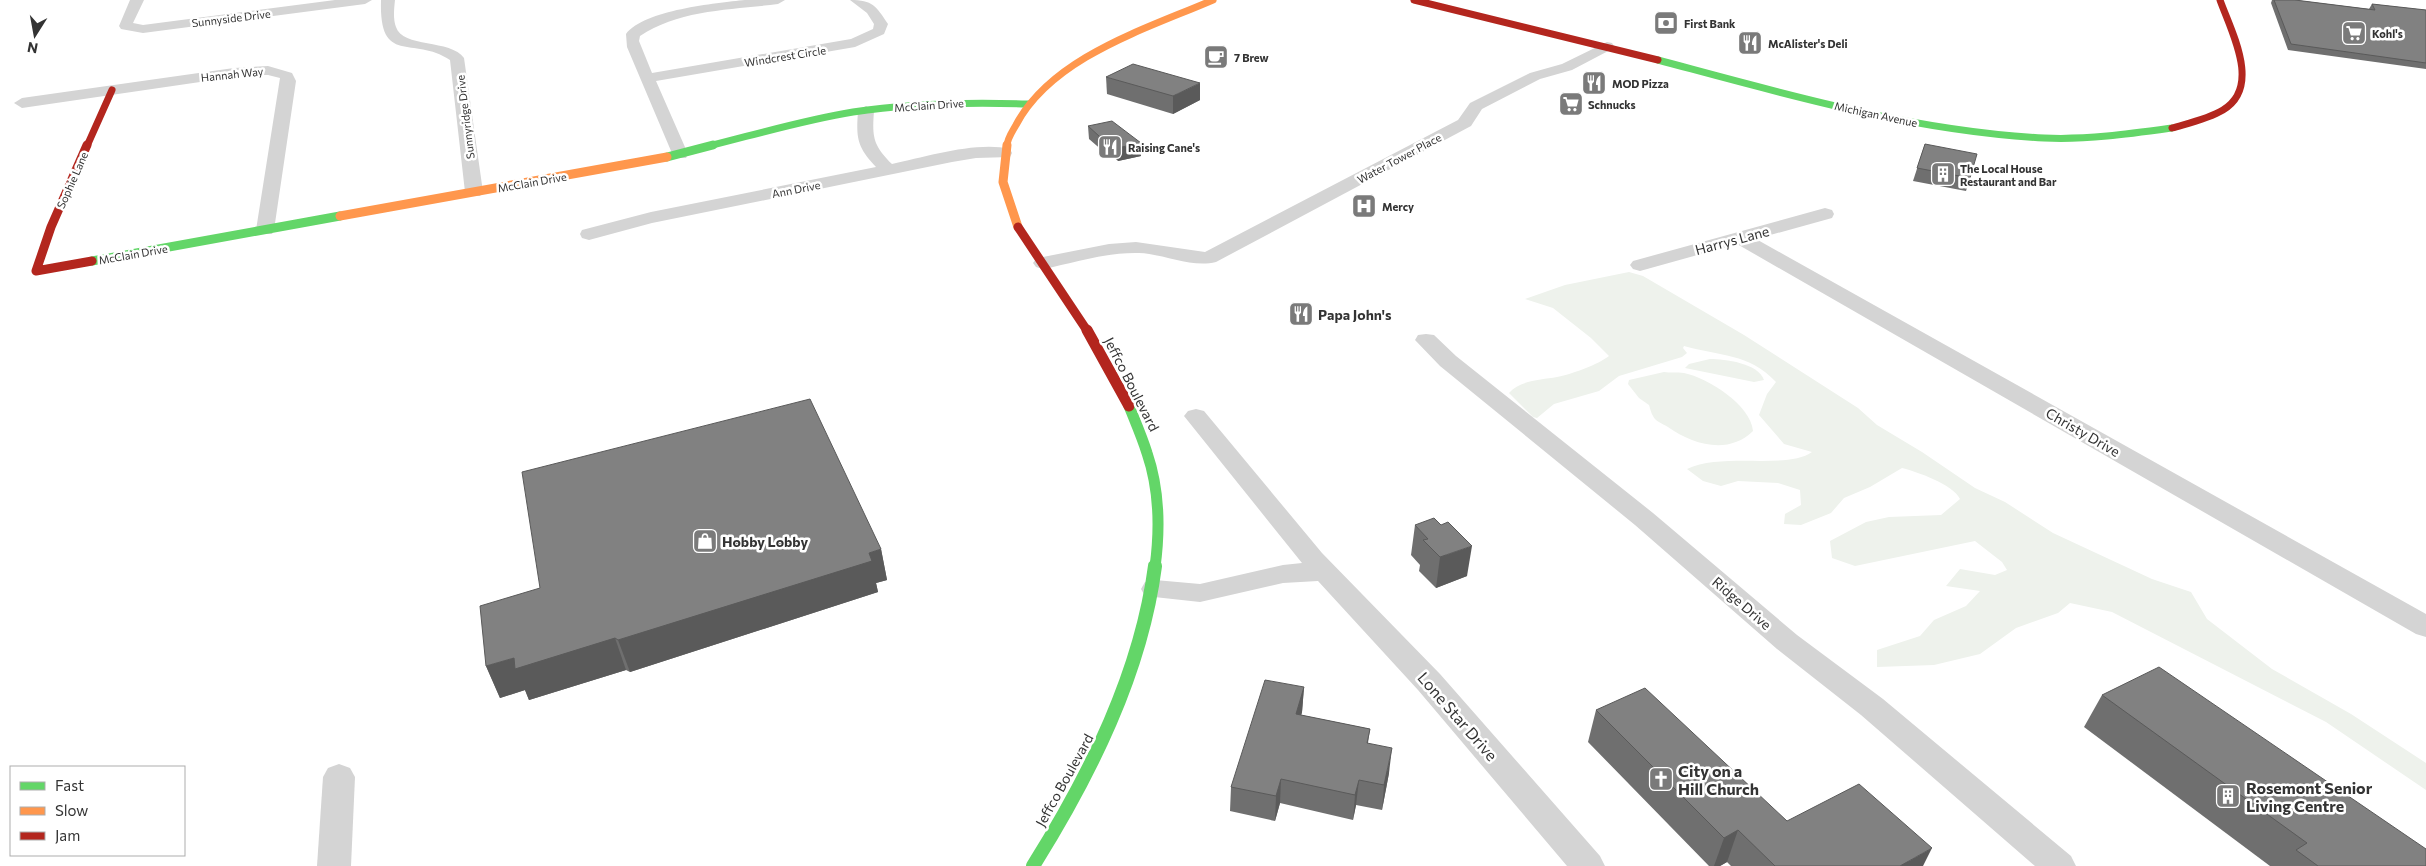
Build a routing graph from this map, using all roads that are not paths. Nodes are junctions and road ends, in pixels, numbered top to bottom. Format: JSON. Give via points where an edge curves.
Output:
{"nodes":[{"id":1,"x":137,"y":0,"type":"edge"},
{"id":2,"x":365,"y":0,"type":"edge"},
{"id":3,"x":388,"y":0,"type":"edge"},
{"id":4,"x":778,"y":0,"type":"edge"},
{"id":5,"x":857,"y":0,"type":"edge"},
{"id":6,"x":1213,"y":0,"type":"edge"},
{"id":7,"x":1414,"y":0,"type":"edge"},
{"id":8,"x":2220,"y":0,"type":"edge"},
{"id":9,"x":1607,"y":46,"type":"junction"},
{"id":10,"x":647,"y":78,"type":"junction"},
{"id":11,"x":112,"y":90,"type":"junction"},
{"id":12,"x":22,"y":103,"type":"dead end"},
{"id":13,"x":1028,"y":104,"type":"junction"},
{"id":14,"x":866,"y":110,"type":"junction"},
{"id":15,"x":1004,"y":153,"type":"junction"},
{"id":16,"x":680,"y":154,"type":"junction"},
{"id":17,"x":889,"y":171,"type":"junction"},
{"id":18,"x":474,"y":192,"type":"junction"},
{"id":19,"x":1825,"y":214,"type":"dead end"},
{"id":20,"x":265,"y":230,"type":"junction"},
{"id":21,"x":589,"y":234,"type":"dead end"},
{"id":22,"x":1740,"y":238,"type":"junction"},
{"id":23,"x":1640,"y":265,"type":"dead end"},
{"id":24,"x":1048,"y":270,"type":"junction"},
{"id":25,"x":36,"y":271,"type":"joint"},
{"id":26,"x":1426,"y":340,"type":"dead end"},
{"id":27,"x":1196,"y":416,"type":"dead end"},
{"id":28,"x":1323,"y":571,"type":"junction"},
{"id":29,"x":1155,"y":589,"type":"junction"},
{"id":30,"x":2426,"y":627,"type":"edge"},
{"id":31,"x":339,"y":777,"type":"dead end"},
{"id":32,"x":334,"y":866,"type":"edge"},
{"id":33,"x":1034,"y":866,"type":"edge"},
{"id":34,"x":1588,"y":866,"type":"edge"},
{"id":35,"x":2059,"y":866,"type":"edge"}],
"edges":[{"from":1,"to":2,"type":"street","name":"Sunnyside Drive","via":[[126,23],[132,28]]},
{"from":3,"to":18,"type":"street","name":"Sunnyridge Drive","via":[[389,26],[394,36],[406,42],[445,50],[457,58]]},
{"from":4,"to":10,"type":"street","via":[[688,13],[648,23],[633,34],[632,41]]},
{"from":5,"to":10,"type":"street","name":"Windcrest Circle","via":[[872,10],[881,24],[878,31],[855,43]]},
{"from":6,"to":13,"type":"street","name":"Jeffco Boulevard","via":[[1079,61],[1054,78]]},
{"from":7,"to":9,"type":"street","name":"Michigan Avenue"},
{"from":8,"to":9,"type":"street","name":"Michigan Avenue","via":[[2244,75],[2239,98],[2225,110],[2197,122],[2128,134],[2035,136],[1932,125],[1822,102]]},
{"from":9,"to":24,"type":"street","name":"Water Tower Place","via":[[1476,106],[1465,123],[1217,255],[1209,258],[1120,260]]},
{"from":10,"to":16,"type":"street"},
{"from":11,"to":12,"type":"street","name":"Hannah Way"},
{"from":11,"to":20,"type":"street","name":"Hannah Way","via":[[250,71],[287,76]]},
{"from":11,"to":25,"type":"street","name":"Sophie Lane","via":[[51,227]]},
{"from":13,"to":14,"type":"street","name":"McClain Drive","via":[[947,103]]},
{"from":13,"to":15,"type":"street","name":"Jeffco Boulevard","via":[[1011,130]]},
{"from":14,"to":16,"type":"street","name":"McClain Drive"},
{"from":14,"to":17,"type":"street","via":[[866,147]]},
{"from":15,"to":17,"type":"street","name":"Ann Drive","via":[[964,155]]},
{"from":15,"to":24,"type":"street","name":"Jeffco Boulevard","via":[[1001,177],[1008,207],[1019,229]]},
{"from":16,"to":18,"type":"street","name":"McClain Drive"},
{"from":17,"to":21,"type":"street","name":"Ann Drive","via":[[651,218]]},
{"from":18,"to":20,"type":"street","name":"McClain Drive"},
{"from":19,"to":22,"type":"street","name":"Harrys Lane"},
{"from":20,"to":25,"type":"street","name":"McClain Drive"},
{"from":22,"to":23,"type":"street","name":"Harrys Lane"},
{"from":22,"to":30,"type":"street","name":"Christy Drive"},
{"from":24,"to":29,"type":"street","name":"Jeffco Boulevard","via":[[1103,355],[1138,423],[1155,496]]},
{"from":26,"to":35,"type":"street","name":"Ridge Drive","via":[[1788,642],[1880,713]]},
{"from":27,"to":28,"type":"street","name":"Lone Star Drive"},
{"from":28,"to":29,"type":"street","via":[[1283,574],[1200,593]]},
{"from":28,"to":34,"type":"street","name":"Lone Star Drive","via":[[1441,696]]},
{"from":29,"to":33,"type":"street","name":"Jeffco Boulevard","via":[[1139,653],[1106,735]]},
{"from":31,"to":32,"type":"street"}]}
